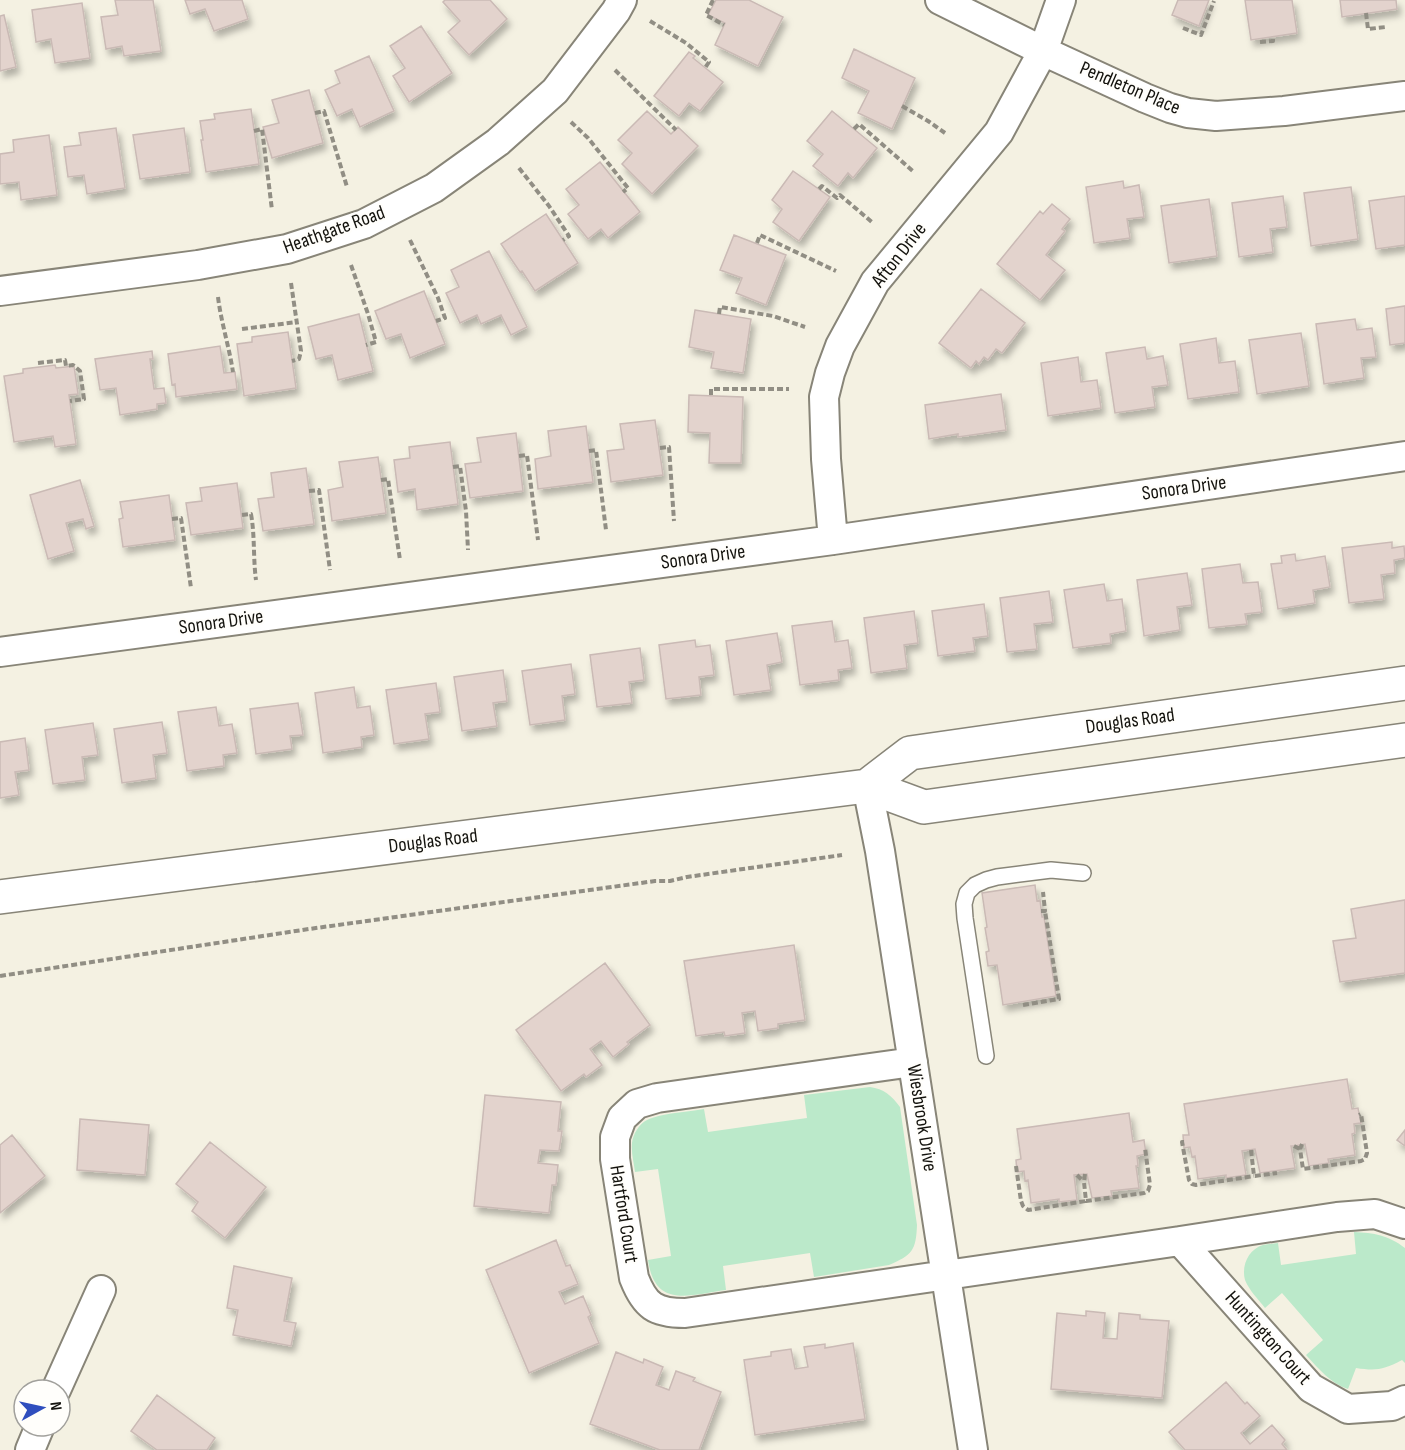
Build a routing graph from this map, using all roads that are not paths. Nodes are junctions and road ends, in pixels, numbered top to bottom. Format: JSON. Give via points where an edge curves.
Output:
{"nodes":[{"id":1,"x":622,"y":0,"type":"edge"},
{"id":2,"x":940,"y":0,"type":"edge"},
{"id":3,"x":1061,"y":0,"type":"edge"},
{"id":4,"x":1043,"y":51,"type":"junction"},
{"id":5,"x":1405,"y":96,"type":"edge"},
{"id":6,"x":0,"y":291,"type":"edge"},
{"id":7,"x":1405,"y":456,"type":"edge"},
{"id":8,"x":833,"y":540,"type":"junction"},
{"id":9,"x":0,"y":652,"type":"edge"},
{"id":10,"x":1405,"y":683,"type":"edge"},
{"id":11,"x":1405,"y":740,"type":"edge"},
{"id":12,"x":867,"y":786,"type":"junction"},
{"id":13,"x":1083,"y":873,"type":"dead end"},
{"id":14,"x":0,"y":897,"type":"edge"},
{"id":15,"x":986,"y":1056,"type":"dead end"},
{"id":16,"x":914,"y":1062,"type":"junction"},
{"id":17,"x":1405,"y":1224,"type":"edge"},
{"id":18,"x":1180,"y":1241,"type":"junction"},
{"id":19,"x":946,"y":1274,"type":"junction"},
{"id":20,"x":101,"y":1290,"type":"dead end"},
{"id":21,"x":61,"y":1378,"type":"edge"},
{"id":22,"x":1405,"y":1400,"type":"edge"},
{"id":23,"x":973,"y":1450,"type":"edge"}],
"edges":[{"from":1,"to":6,"type":"street","name":"Heathgate Road","via":[[555,91],[498,142],[434,188],[364,224],[287,249]]},
{"from":2,"to":4,"type":"street","name":"Pendleton Place"},
{"from":3,"to":4,"type":"street","name":"Afton Drive"},
{"from":4,"to":5,"type":"street","name":"Pendleton Place","via":[[1163,106],[1188,113],[1216,116],[1284,111]]},
{"from":4,"to":8,"type":"street","name":"Afton Drive","via":[[999,132],[875,282],[840,346],[824,397]]},
{"from":7,"to":8,"type":"street","name":"Sonora Drive"},
{"from":8,"to":9,"type":"street","name":"Sonora Drive"},
{"from":10,"to":12,"type":"street","name":"Douglas Road","via":[[910,753]]},
{"from":11,"to":12,"type":"street","name":"Douglas Road","via":[[924,807]]},
{"from":12,"to":14,"type":"street","name":"Douglas Road"},
{"from":12,"to":16,"type":"street","name":"Wiesbrook Drive"},
{"from":13,"to":15,"type":"lane","via":[[1051,870],[997,877],[975,885],[967,893],[965,918]]},
{"from":16,"to":19,"type":"street","name":"Wiesbrook Drive"},
{"from":16,"to":19,"type":"street","name":"Hartford Court","via":[[637,1104],[622,1118],[615,1137],[616,1170],[634,1278],[640,1294],[652,1307],[668,1313]]},
{"from":17,"to":18,"type":"street","via":[[1375,1215],[1337,1217]]},
{"from":18,"to":19,"type":"street"},
{"from":18,"to":22,"type":"street","name":"Huntington Court","via":[[1311,1388],[1348,1409],[1392,1406]]},
{"from":19,"to":23,"type":"street","name":"Wiesbrook Drive"},
{"from":20,"to":21,"type":"street"}]}
